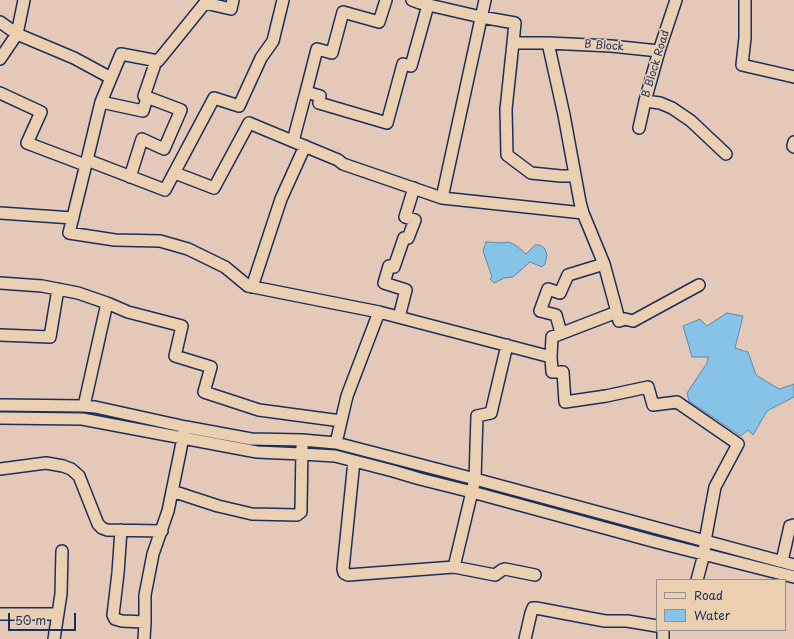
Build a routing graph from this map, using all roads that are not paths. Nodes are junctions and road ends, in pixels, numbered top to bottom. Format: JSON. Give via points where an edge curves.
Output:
{"nodes":[{"id":1,"x":24,"y":0,"type":"edge"},
{"id":2,"x":233,"y":0,"type":"edge"},
{"id":3,"x":283,"y":0,"type":"edge"},
{"id":4,"x":386,"y":0,"type":"edge"},
{"id":5,"x":412,"y":0,"type":"edge"},
{"id":6,"x":484,"y":0,"type":"edge"},
{"id":7,"x":676,"y":0,"type":"edge"},
{"id":8,"x":745,"y":0,"type":"edge"},
{"id":9,"x":428,"y":5,"type":"junction"},
{"id":10,"x":481,"y":17,"type":"junction"},
{"id":11,"x":0,"y":22,"type":"edge"},
{"id":12,"x":17,"y":34,"type":"junction"},
{"id":13,"x":513,"y":43,"type":"junction"},
{"id":14,"x":548,"y":43,"type":"junction"},
{"id":15,"x":659,"y":51,"type":"junction"},
{"id":16,"x":0,"y":59,"type":"edge"},
{"id":17,"x":156,"y":61,"type":"junction"},
{"id":18,"x":794,"y":77,"type":"edge"},
{"id":19,"x":111,"y":78,"type":"junction"},
{"id":20,"x":306,"y":92,"type":"junction"},
{"id":21,"x":0,"y":93,"type":"edge"},
{"id":22,"x":147,"y":98,"type":"junction"},
{"id":23,"x":645,"y":101,"type":"junction"},
{"id":24,"x":101,"y":102,"type":"junction"},
{"id":25,"x":639,"y":128,"type":"dead end"},
{"id":26,"x":293,"y":141,"type":"junction"},
{"id":27,"x":794,"y":142,"type":"edge"},
{"id":28,"x":305,"y":146,"type":"junction"},
{"id":29,"x":794,"y":147,"type":"edge"},
{"id":30,"x":726,"y":154,"type":"dead end"},
{"id":31,"x":86,"y":163,"type":"junction"},
{"id":32,"x":175,"y":173,"type":"junction"},
{"id":33,"x":130,"y":176,"type":"junction"},
{"id":34,"x":576,"y":176,"type":"junction"},
{"id":35,"x":414,"y":188,"type":"junction"},
{"id":36,"x":442,"y":198,"type":"junction"},
{"id":37,"x":0,"y":213,"type":"edge"},
{"id":38,"x":583,"y":213,"type":"junction"},
{"id":39,"x":72,"y":218,"type":"junction"},
{"id":40,"x":604,"y":264,"type":"junction"},
{"id":41,"x":0,"y":283,"type":"edge"},
{"id":42,"x":699,"y":285,"type":"dead end"},
{"id":43,"x":252,"y":287,"type":"junction"},
{"id":44,"x":58,"y":289,"type":"junction"},
{"id":45,"x":107,"y":303,"type":"junction"},
{"id":46,"x":379,"y":312,"type":"junction"},
{"id":47,"x":616,"y":312,"type":"junction"},
{"id":48,"x":399,"y":317,"type":"junction"},
{"id":49,"x":561,"y":333,"type":"junction"},
{"id":50,"x":0,"y":335,"type":"edge"},
{"id":51,"x":507,"y":345,"type":"junction"},
{"id":52,"x":551,"y":357,"type":"junction"},
{"id":53,"x":0,"y":405,"type":"edge"},
{"id":54,"x":84,"y":406,"type":"junction"},
{"id":55,"x":95,"y":407,"type":"junction"},
{"id":56,"x":0,"y":418,"type":"edge"},
{"id":57,"x":92,"y":420,"type":"junction"},
{"id":58,"x":341,"y":420,"type":"junction"},
{"id":59,"x":186,"y":427,"type":"junction"},
{"id":60,"x":183,"y":439,"type":"junction"},
{"id":61,"x":302,"y":440,"type":"junction"},
{"id":62,"x":336,"y":443,"type":"junction"},
{"id":63,"x":302,"y":454,"type":"junction"},
{"id":64,"x":397,"y":458,"type":"junction"},
{"id":65,"x":354,"y":461,"type":"junction"},
{"id":66,"x":0,"y":469,"type":"edge"},
{"id":67,"x":393,"y":471,"type":"junction"},
{"id":68,"x":475,"y":479,"type":"junction"},
{"id":69,"x":172,"y":491,"type":"junction"},
{"id":70,"x":472,"y":492,"type":"junction"},
{"id":71,"x":794,"y":525,"type":"edge"},
{"id":72,"x":121,"y":530,"type":"junction"},
{"id":73,"x":162,"y":531,"type":"junction"},
{"id":74,"x":705,"y":541,"type":"junction"},
{"id":75,"x":62,"y":551,"type":"dead end"},
{"id":76,"x":704,"y":554,"type":"junction"},
{"id":77,"x":782,"y":561,"type":"junction"},
{"id":78,"x":794,"y":565,"type":"edge"},
{"id":79,"x":454,"y":567,"type":"junction"},
{"id":80,"x":535,"y":575,"type":"dead end"},
{"id":81,"x":794,"y":577,"type":"edge"},
{"id":82,"x":697,"y":579,"type":"edge"},
{"id":83,"x":0,"y":614,"type":"edge"},
{"id":84,"x":58,"y":614,"type":"junction"},
{"id":85,"x":145,"y":622,"type":"junction"},
{"id":86,"x":656,"y":626,"type":"edge"},
{"id":87,"x":54,"y":639,"type":"edge"},
{"id":88,"x":144,"y":639,"type":"edge"},
{"id":89,"x":525,"y":639,"type":"edge"}],
"edges":[{"from":1,"to":12,"type":"street"},
{"from":2,"to":17,"type":"street","via":[[231,9],[205,3],[158,62]]},
{"from":3,"to":32,"type":"street","via":[[274,41],[261,58],[239,106],[214,98]]},
{"from":4,"to":20,"type":"street","via":[[379,22],[343,12],[332,53],[317,49]]},
{"from":5,"to":9,"type":"street"},
{"from":6,"to":10,"type":"street"},
{"from":7,"to":15,"type":"street","name":"B Block Road"},
{"from":8,"to":18,"type":"street","via":[[742,65]]},
{"from":9,"to":10,"type":"street"},
{"from":9,"to":20,"type":"street","via":[[411,66],[403,64],[387,123],[319,103],[320,96]]},
{"from":10,"to":13,"type":"street","via":[[515,23]]},
{"from":10,"to":36,"type":"street"},
{"from":11,"to":12,"type":"street"},
{"from":12,"to":16,"type":"street"},
{"from":12,"to":19,"type":"street","via":[[74,58]]},
{"from":13,"to":14,"type":"street","name":"B Block"},
{"from":13,"to":34,"type":"street","via":[[506,108],[507,155],[531,173]]},
{"from":14,"to":15,"type":"street","name":"B Block"},
{"from":14,"to":34,"type":"street"},
{"from":15,"to":23,"type":"street","name":"B Block Road"},
{"from":17,"to":19,"type":"street","via":[[122,54]]},
{"from":17,"to":22,"type":"street","via":[[144,96]]},
{"from":19,"to":24,"type":"street"},
{"from":20,"to":26,"type":"street"},
{"from":21,"to":31,"type":"street","via":[[42,112],[27,143]]},
{"from":22,"to":24,"type":"street","via":[[143,111]]},
{"from":22,"to":33,"type":"street","via":[[180,110],[164,149],[142,139]]},
{"from":23,"to":25,"type":"street","name":"B Block Road"},
{"from":23,"to":30,"type":"street","via":[[672,108],[691,121]]},
{"from":24,"to":31,"type":"street"},
{"from":26,"to":28,"type":"street"},
{"from":26,"to":32,"type":"street","via":[[249,123],[214,188]]},
{"from":27,"to":29,"type":"street"},
{"from":28,"to":35,"type":"street","via":[[343,164]]},
{"from":28,"to":43,"type":"street","via":[[281,199]]},
{"from":31,"to":33,"type":"street"},
{"from":31,"to":39,"type":"street"},
{"from":32,"to":33,"type":"street","via":[[166,190]]},
{"from":34,"to":38,"type":"street"},
{"from":35,"to":36,"type":"street"},
{"from":35,"to":48,"type":"street","via":[[405,216],[415,220],[408,238],[404,238],[394,267],[389,266],[384,283],[406,290]]},
{"from":36,"to":38,"type":"street"},
{"from":37,"to":39,"type":"street"},
{"from":38,"to":40,"type":"street"},
{"from":39,"to":43,"type":"street","via":[[69,233],[115,240],[160,241],[188,249],[225,267]]},
{"from":40,"to":47,"type":"street"},
{"from":40,"to":49,"type":"street","via":[[568,275],[560,292],[548,289],[540,311],[556,315]]},
{"from":41,"to":44,"type":"street"},
{"from":42,"to":47,"type":"street","via":[[633,321],[619,321]]},
{"from":43,"to":46,"type":"street"},
{"from":44,"to":45,"type":"street"},
{"from":44,"to":50,"type":"street","via":[[50,337]]},
{"from":45,"to":54,"type":"street"},
{"from":45,"to":58,"type":"street","via":[[128,312],[182,326],[175,356],[211,367],[204,392],[260,410]]},
{"from":46,"to":48,"type":"street"},
{"from":46,"to":58,"type":"street","via":[[347,396]]},
{"from":47,"to":49,"type":"street"},
{"from":48,"to":51,"type":"street"},
{"from":49,"to":52,"type":"street","via":[[552,337]]},
{"from":51,"to":52,"type":"street"},
{"from":51,"to":68,"type":"street","via":[[491,413],[477,416]]},
{"from":52,"to":74,"type":"street","via":[[552,372],[563,372],[564,402],[648,387],[653,405],[678,402],[738,444],[715,487]]},
{"from":53,"to":54,"type":"street"},
{"from":54,"to":55,"type":"street"},
{"from":55,"to":57,"type":"street"},
{"from":55,"to":59,"type":"street"},
{"from":56,"to":57,"type":"street"},
{"from":57,"to":60,"type":"street"},
{"from":58,"to":62,"type":"street"},
{"from":59,"to":60,"type":"street"},
{"from":59,"to":61,"type":"street","via":[[251,439]]},
{"from":60,"to":63,"type":"street","via":[[257,452]]},
{"from":60,"to":69,"type":"street"},
{"from":61,"to":62,"type":"street"},
{"from":61,"to":63,"type":"street"},
{"from":62,"to":64,"type":"street"},
{"from":63,"to":65,"type":"street","via":[[335,456]]},
{"from":63,"to":69,"type":"street","via":[[301,512],[297,515],[252,514]]},
{"from":64,"to":67,"type":"street"},
{"from":64,"to":68,"type":"street"},
{"from":65,"to":67,"type":"street"},
{"from":65,"to":79,"type":"street","via":[[344,573],[348,575]]},
{"from":66,"to":72,"type":"street","via":[[46,463],[71,470],[79,476],[98,524],[107,530]]},
{"from":67,"to":70,"type":"street"},
{"from":68,"to":70,"type":"street"},
{"from":68,"to":74,"type":"street"},
{"from":69,"to":73,"type":"street"},
{"from":70,"to":76,"type":"street"},
{"from":70,"to":79,"type":"street"},
{"from":71,"to":77,"type":"street","via":[[790,526]]},
{"from":72,"to":73,"type":"street"},
{"from":72,"to":85,"type":"street","via":[[113,616],[122,621]]},
{"from":73,"to":85,"type":"street","via":[[153,554],[145,596]]},
{"from":74,"to":76,"type":"street"},
{"from":74,"to":77,"type":"street"},
{"from":75,"to":84,"type":"street"},
{"from":76,"to":81,"type":"street"},
{"from":76,"to":82,"type":"street"},
{"from":77,"to":78,"type":"street"},
{"from":79,"to":80,"type":"street","via":[[495,575],[505,569]]},
{"from":83,"to":84,"type":"street"},
{"from":84,"to":87,"type":"street"},
{"from":85,"to":88,"type":"street"},
{"from":86,"to":89,"type":"street","via":[[627,621],[605,621],[533,608]]}]}
